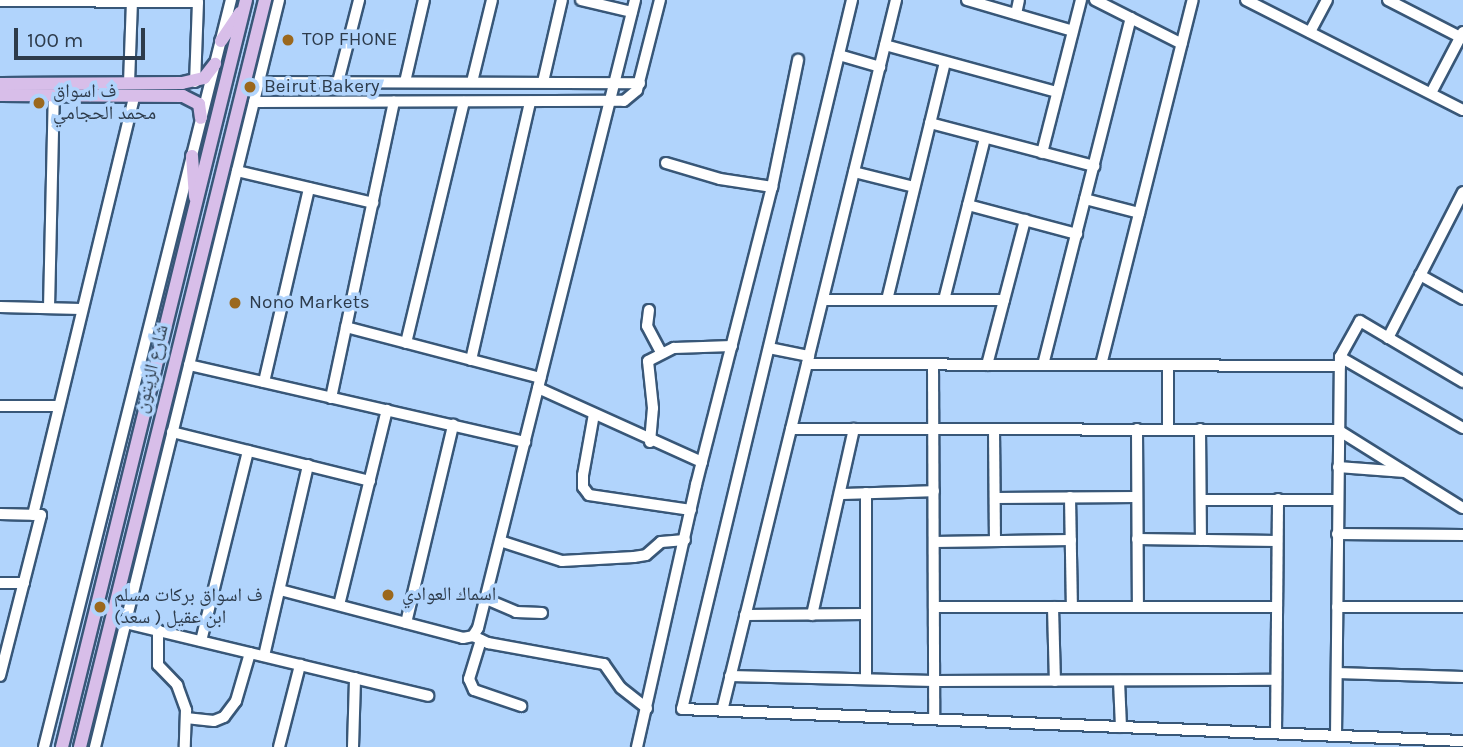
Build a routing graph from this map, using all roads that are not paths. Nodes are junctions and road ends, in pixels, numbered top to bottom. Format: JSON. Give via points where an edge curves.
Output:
{"nodes":[{"id":1,"x":132,"y":0,"type":"edge"},
{"id":2,"x":231,"y":0,"type":"edge"},
{"id":3,"x":246,"y":0,"type":"edge"},
{"id":4,"x":265,"y":0,"type":"edge"},
{"id":5,"x":279,"y":0,"type":"edge"},
{"id":6,"x":359,"y":0,"type":"edge"},
{"id":7,"x":424,"y":0,"type":"edge"},
{"id":8,"x":492,"y":0,"type":"edge"},
{"id":9,"x":562,"y":0,"type":"edge"},
{"id":10,"x":581,"y":0,"type":"edge"},
{"id":11,"x":635,"y":0,"type":"edge"},
{"id":12,"x":660,"y":0,"type":"edge"},
{"id":13,"x":852,"y":0,"type":"edge"},
{"id":14,"x":896,"y":0,"type":"edge"},
{"id":15,"x":967,"y":0,"type":"edge"},
{"id":16,"x":1019,"y":0,"type":"edge"},
{"id":17,"x":1081,"y":0,"type":"edge"},
{"id":18,"x":1095,"y":0,"type":"edge"},
{"id":19,"x":1193,"y":0,"type":"edge"},
{"id":20,"x":1327,"y":0,"type":"edge"},
{"id":21,"x":0,"y":1,"type":"edge"},
{"id":22,"x":68,"y":1,"type":"edge"},
{"id":23,"x":198,"y":1,"type":"edge"},
{"id":24,"x":1252,"y":1,"type":"edge"},
{"id":25,"x":1396,"y":2,"type":"edge"},
{"id":26,"x":632,"y":12,"type":"junction"},
{"id":27,"x":1016,"y":15,"type":"junction"},
{"id":28,"x":1131,"y":18,"type":"junction"},
{"id":29,"x":267,"y":21,"type":"junction"},
{"id":30,"x":1073,"y":32,"type":"junction"},
{"id":31,"x":1310,"y":32,"type":"junction"},
{"id":32,"x":1462,"y":34,"type":"edge"},
{"id":33,"x":221,"y":41,"type":"junction"},
{"id":34,"x":1182,"y":44,"type":"junction"},
{"id":35,"x":885,"y":45,"type":"junction"},
{"id":36,"x":839,"y":55,"type":"junction"},
{"id":37,"x":798,"y":60,"type":"dead end"},
{"id":38,"x":945,"y":62,"type":"junction"},
{"id":39,"x":215,"y":64,"type":"junction"},
{"id":40,"x":880,"y":67,"type":"junction"},
{"id":41,"x":259,"y":82,"type":"junction"},
{"id":42,"x":338,"y":82,"type":"junction"},
{"id":43,"x":405,"y":82,"type":"junction"},
{"id":44,"x":472,"y":82,"type":"junction"},
{"id":45,"x":543,"y":82,"type":"junction"},
{"id":46,"x":612,"y":82,"type":"junction"},
{"id":47,"x":640,"y":83,"type":"junction"},
{"id":48,"x":0,"y":84,"type":"edge"},
{"id":49,"x":185,"y":87,"type":"junction"},
{"id":50,"x":132,"y":89,"type":"junction"},
{"id":51,"x":1058,"y":92,"type":"junction"},
{"id":52,"x":1431,"y":93,"type":"junction"},
{"id":53,"x":0,"y":95,"type":"edge"},
{"id":54,"x":54,"y":95,"type":"junction"},
{"id":55,"x":254,"y":102,"type":"junction"},
{"id":56,"x":394,"y":102,"type":"junction"},
{"id":57,"x":464,"y":102,"type":"junction"},
{"id":58,"x":530,"y":102,"type":"junction"},
{"id":59,"x":607,"y":102,"type":"junction"},
{"id":60,"x":1463,"y":110,"type":"edge"},
{"id":61,"x":201,"y":118,"type":"junction"},
{"id":62,"x":930,"y":123,"type":"junction"},
{"id":63,"x":985,"y":138,"type":"junction"},
{"id":64,"x":1042,"y":153,"type":"junction"},
{"id":65,"x":192,"y":156,"type":"junction"},
{"id":66,"x":666,"y":163,"type":"dead end"},
{"id":67,"x":1094,"y":166,"type":"junction"},
{"id":68,"x":237,"y":171,"type":"junction"},
{"id":69,"x":854,"y":172,"type":"junction"},
{"id":70,"x":772,"y":187,"type":"junction"},
{"id":71,"x":914,"y":187,"type":"junction"},
{"id":72,"x":309,"y":188,"type":"junction"},
{"id":73,"x":225,"y":190,"type":"junction"},
{"id":74,"x":1463,"y":192,"type":"edge"},
{"id":75,"x":1085,"y":199,"type":"junction"},
{"id":76,"x":373,"y":202,"type":"junction"},
{"id":77,"x":968,"y":205,"type":"junction"},
{"id":78,"x":195,"y":210,"type":"junction"},
{"id":79,"x":1139,"y":214,"type":"junction"},
{"id":80,"x":1024,"y":220,"type":"junction"},
{"id":81,"x":1077,"y":234,"type":"junction"},
{"id":82,"x":1420,"y":275,"type":"junction"},
{"id":83,"x":171,"y":297,"type":"junction"},
{"id":84,"x":1463,"y":299,"type":"edge"},
{"id":85,"x":822,"y":300,"type":"junction"},
{"id":86,"x":887,"y":300,"type":"junction"},
{"id":87,"x":944,"y":300,"type":"junction"},
{"id":88,"x":1004,"y":300,"type":"junction"},
{"id":89,"x":189,"y":301,"type":"junction"},
{"id":90,"x":0,"y":307,"type":"edge"},
{"id":91,"x":49,"y":308,"type":"junction"},
{"id":92,"x":81,"y":309,"type":"junction"},
{"id":93,"x":649,"y":310,"type":"dead end"},
{"id":94,"x":346,"y":327,"type":"junction"},
{"id":95,"x":162,"y":334,"type":"junction"},
{"id":96,"x":180,"y":337,"type":"junction"},
{"id":97,"x":1388,"y":338,"type":"junction"},
{"id":98,"x":406,"y":343,"type":"junction"},
{"id":99,"x":732,"y":346,"type":"junction"},
{"id":100,"x":769,"y":348,"type":"junction"},
{"id":101,"x":661,"y":352,"type":"junction"},
{"id":102,"x":471,"y":360,"type":"junction"},
{"id":103,"x":808,"y":360,"type":"junction"},
{"id":104,"x":1340,"y":361,"type":"junction"},
{"id":105,"x":189,"y":365,"type":"junction"},
{"id":106,"x":933,"y":365,"type":"junction"},
{"id":107,"x":987,"y":365,"type":"junction"},
{"id":108,"x":1043,"y":365,"type":"junction"},
{"id":109,"x":1101,"y":365,"type":"junction"},
{"id":110,"x":1168,"y":365,"type":"junction"},
{"id":111,"x":264,"y":382,"type":"junction"},
{"id":112,"x":1463,"y":382,"type":"edge"},
{"id":113,"x":539,"y":383,"type":"junction"},
{"id":114,"x":331,"y":398,"type":"junction"},
{"id":115,"x":0,"y":406,"type":"edge"},
{"id":116,"x":58,"y":406,"type":"junction"},
{"id":117,"x":387,"y":411,"type":"junction"},
{"id":118,"x":594,"y":414,"type":"junction"},
{"id":119,"x":453,"y":425,"type":"junction"},
{"id":120,"x":1463,"y":428,"type":"edge"},
{"id":121,"x":791,"y":429,"type":"junction"},
{"id":122,"x":854,"y":429,"type":"junction"},
{"id":123,"x":933,"y":429,"type":"junction"},
{"id":124,"x":995,"y":429,"type":"junction"},
{"id":125,"x":1137,"y":429,"type":"junction"},
{"id":126,"x":1168,"y":429,"type":"junction"},
{"id":127,"x":1200,"y":429,"type":"junction"},
{"id":128,"x":1338,"y":430,"type":"junction"},
{"id":129,"x":172,"y":432,"type":"junction"},
{"id":130,"x":525,"y":442,"type":"junction"},
{"id":131,"x":650,"y":442,"type":"junction"},
{"id":132,"x":248,"y":450,"type":"junction"},
{"id":133,"x":150,"y":459,"type":"junction"},
{"id":134,"x":165,"y":462,"type":"junction"},
{"id":135,"x":702,"y":462,"type":"junction"},
{"id":136,"x":308,"y":465,"type":"junction"},
{"id":137,"x":1338,"y":467,"type":"junction"},
{"id":138,"x":1406,"y":472,"type":"junction"},
{"id":139,"x":370,"y":481,"type":"junction"},
{"id":140,"x":934,"y":492,"type":"junction"},
{"id":141,"x":866,"y":493,"type":"junction"},
{"id":142,"x":840,"y":494,"type":"junction"},
{"id":143,"x":1070,"y":497,"type":"junction"},
{"id":144,"x":1137,"y":497,"type":"junction"},
{"id":145,"x":995,"y":498,"type":"junction"},
{"id":146,"x":1278,"y":499,"type":"junction"},
{"id":147,"x":1337,"y":499,"type":"junction"},
{"id":148,"x":1201,"y":500,"type":"junction"},
{"id":149,"x":1463,"y":508,"type":"edge"},
{"id":150,"x":691,"y":510,"type":"junction"},
{"id":151,"x":0,"y":514,"type":"edge"},
{"id":152,"x":33,"y":515,"type":"junction"},
{"id":153,"x":1337,"y":534,"type":"junction"},
{"id":154,"x":1463,"y":535,"type":"edge"},
{"id":155,"x":1138,"y":539,"type":"junction"},
{"id":156,"x":685,"y":540,"type":"junction"},
{"id":157,"x":1071,"y":540,"type":"junction"},
{"id":158,"x":1201,"y":540,"type":"junction"},
{"id":159,"x":500,"y":541,"type":"junction"},
{"id":160,"x":995,"y":541,"type":"junction"},
{"id":161,"x":1277,"y":541,"type":"junction"},
{"id":162,"x":934,"y":542,"type":"junction"},
{"id":163,"x":0,"y":583,"type":"edge"},
{"id":164,"x":24,"y":583,"type":"junction"},
{"id":165,"x":279,"y":590,"type":"junction"},
{"id":166,"x":486,"y":599,"type":"junction"},
{"id":167,"x":339,"y":605,"type":"junction"},
{"id":168,"x":934,"y":607,"type":"junction"},
{"id":169,"x":1053,"y":607,"type":"junction"},
{"id":170,"x":1072,"y":607,"type":"junction"},
{"id":171,"x":1138,"y":607,"type":"junction"},
{"id":172,"x":1277,"y":607,"type":"junction"},
{"id":173,"x":1337,"y":607,"type":"junction"},
{"id":174,"x":1463,"y":607,"type":"edge"},
{"id":175,"x":542,"y":613,"type":"dead end"},
{"id":176,"x":866,"y":614,"type":"junction"},
{"id":177,"x":745,"y":615,"type":"junction"},
{"id":178,"x":812,"y":615,"type":"junction"},
{"id":179,"x":125,"y":622,"type":"junction"},
{"id":180,"x":406,"y":623,"type":"junction"},
{"id":181,"x":158,"y":630,"type":"junction"},
{"id":182,"x":477,"y":638,"type":"junction"},
{"id":183,"x":201,"y":641,"type":"junction"},
{"id":184,"x":4,"y":645,"type":"edge"},
{"id":185,"x":250,"y":653,"type":"junction"},
{"id":186,"x":264,"y":656,"type":"junction"},
{"id":187,"x":300,"y":665,"type":"junction"},
{"id":188,"x":1337,"y":673,"type":"junction"},
{"id":189,"x":0,"y":676,"type":"edge"},
{"id":190,"x":730,"y":676,"type":"junction"},
{"id":191,"x":1463,"y":677,"type":"edge"},
{"id":192,"x":355,"y":678,"type":"junction"},
{"id":193,"x":866,"y":679,"type":"junction"},
{"id":194,"x":1276,"y":680,"type":"junction"},
{"id":195,"x":934,"y":681,"type":"junction"},
{"id":196,"x":1055,"y":681,"type":"junction"},
{"id":197,"x":1119,"y":681,"type":"junction"},
{"id":198,"x":428,"y":696,"type":"dead end"},
{"id":199,"x":521,"y":706,"type":"dead end"},
{"id":200,"x":647,"y":708,"type":"junction"},
{"id":201,"x":722,"y":711,"type":"junction"},
{"id":202,"x":186,"y":718,"type":"junction"},
{"id":203,"x":934,"y":719,"type":"junction"},
{"id":204,"x":1121,"y":727,"type":"junction"},
{"id":205,"x":1276,"y":733,"type":"junction"},
{"id":206,"x":1336,"y":736,"type":"junction"},
{"id":207,"x":1463,"y":741,"type":"edge"},
{"id":208,"x":1361,"y":742,"type":"edge"},
{"id":209,"x":44,"y":747,"type":"edge"},
{"id":210,"x":62,"y":747,"type":"edge"},
{"id":211,"x":80,"y":747,"type":"edge"},
{"id":212,"x":95,"y":747,"type":"edge"},
{"id":213,"x":185,"y":747,"type":"edge"},
{"id":214,"x":279,"y":747,"type":"edge"},
{"id":215,"x":353,"y":747,"type":"edge"},
{"id":216,"x":637,"y":747,"type":"edge"}],
"edges":[{"from":1,"to":22,"type":"street"},
{"from":1,"to":23,"type":"street"},
{"from":1,"to":50,"type":"street"},
{"from":2,"to":33,"type":"street"},
{"from":3,"to":33,"type":"main road"},
{"from":3,"to":78,"type":"main road","name":"شارع الزيتون"},
{"from":4,"to":29,"type":"main road","name":"شارع الزيتون"},
{"from":5,"to":29,"type":"street"},
{"from":6,"to":42,"type":"street"},
{"from":7,"to":43,"type":"street"},
{"from":8,"to":44,"type":"street"},
{"from":9,"to":45,"type":"street"},
{"from":10,"to":26,"type":"street"},
{"from":11,"to":26,"type":"street"},
{"from":12,"to":47,"type":"street"},
{"from":13,"to":36,"type":"street"},
{"from":14,"to":35,"type":"street"},
{"from":15,"to":27,"type":"street"},
{"from":16,"to":27,"type":"street"},
{"from":17,"to":30,"type":"street"},
{"from":18,"to":28,"type":"street"},
{"from":19,"to":34,"type":"street"},
{"from":20,"to":31,"type":"street"},
{"from":21,"to":22,"type":"street"},
{"from":23,"to":49,"type":"street"},
{"from":24,"to":31,"type":"street"},
{"from":25,"to":32,"type":"street"},
{"from":26,"to":46,"type":"street"},
{"from":27,"to":30,"type":"street"},
{"from":28,"to":34,"type":"street"},
{"from":28,"to":67,"type":"street"},
{"from":29,"to":41,"type":"street"},
{"from":29,"to":73,"type":"main road","name":"شارع الزيتون"},
{"from":30,"to":51,"type":"street"},
{"from":31,"to":52,"type":"street"},
{"from":32,"to":52,"type":"street"},
{"from":33,"to":39,"type":"street"},
{"from":34,"to":79,"type":"street"},
{"from":35,"to":38,"type":"street"},
{"from":35,"to":40,"type":"street"},
{"from":36,"to":40,"type":"street"},
{"from":36,"to":100,"type":"street"},
{"from":37,"to":70,"type":"street"},
{"from":38,"to":51,"type":"street"},
{"from":38,"to":62,"type":"street"},
{"from":39,"to":49,"type":"main road","via":[[204,78]]},
{"from":39,"to":61,"type":"street"},
{"from":40,"to":69,"type":"street"},
{"from":41,"to":42,"type":"street"},
{"from":41,"to":55,"type":"street"},
{"from":42,"to":43,"type":"street"},
{"from":43,"to":44,"type":"street"},
{"from":44,"to":45,"type":"street"},
{"from":45,"to":46,"type":"street"},
{"from":46,"to":47,"type":"street"},
{"from":46,"to":59,"type":"street"},
{"from":47,"to":59,"type":"street","via":[[633,97]]},
{"from":48,"to":50,"type":"main road"},
{"from":49,"to":50,"type":"main road"},
{"from":49,"to":61,"type":"main road"},
{"from":50,"to":54,"type":"main road"},
{"from":50,"to":92,"type":"street"},
{"from":51,"to":64,"type":"street"},
{"from":52,"to":60,"type":"street"},
{"from":53,"to":54,"type":"main road"},
{"from":54,"to":91,"type":"street"},
{"from":55,"to":56,"type":"street"},
{"from":55,"to":68,"type":"street"},
{"from":56,"to":57,"type":"street"},
{"from":56,"to":76,"type":"street"},
{"from":57,"to":58,"type":"street"},
{"from":57,"to":98,"type":"street"},
{"from":58,"to":59,"type":"street"},
{"from":58,"to":102,"type":"street"},
{"from":59,"to":113,"type":"street"},
{"from":61,"to":65,"type":"street"},
{"from":62,"to":63,"type":"street"},
{"from":62,"to":71,"type":"street"},
{"from":63,"to":64,"type":"street"},
{"from":63,"to":77,"type":"street"},
{"from":64,"to":67,"type":"street"},
{"from":65,"to":78,"type":"main road"},
{"from":65,"to":209,"type":"street"},
{"from":66,"to":70,"type":"street","via":[[720,180]]},
{"from":67,"to":75,"type":"street"},
{"from":68,"to":72,"type":"street"},
{"from":68,"to":73,"type":"street"},
{"from":69,"to":71,"type":"street"},
{"from":69,"to":85,"type":"street"},
{"from":70,"to":99,"type":"street"},
{"from":71,"to":86,"type":"street"},
{"from":72,"to":76,"type":"street"},
{"from":72,"to":111,"type":"street"},
{"from":73,"to":89,"type":"main road","name":"شارع الزيتون"},
{"from":73,"to":105,"type":"street"},
{"from":74,"to":82,"type":"street"},
{"from":75,"to":79,"type":"street"},
{"from":75,"to":81,"type":"street"},
{"from":76,"to":94,"type":"street"},
{"from":77,"to":80,"type":"street"},
{"from":77,"to":87,"type":"street"},
{"from":78,"to":83,"type":"main road","name":"شارع الزيتون"},
{"from":79,"to":109,"type":"street"},
{"from":80,"to":81,"type":"street"},
{"from":80,"to":88,"type":"street"},
{"from":81,"to":108,"type":"street"},
{"from":82,"to":84,"type":"street"},
{"from":82,"to":97,"type":"street"},
{"from":83,"to":89,"type":"main road","via":[[176,305]]},
{"from":83,"to":95,"type":"main road","name":"شارع الزيتون"},
{"from":85,"to":86,"type":"street"},
{"from":85,"to":103,"type":"street"},
{"from":86,"to":87,"type":"street"},
{"from":87,"to":88,"type":"street"},
{"from":88,"to":107,"type":"street"},
{"from":89,"to":96,"type":"main road","name":"شارع الزيتون"},
{"from":90,"to":91,"type":"street"},
{"from":91,"to":92,"type":"street"},
{"from":92,"to":116,"type":"street"},
{"from":93,"to":101,"type":"street","via":[[647,326]]},
{"from":94,"to":98,"type":"street"},
{"from":94,"to":114,"type":"street"},
{"from":95,"to":96,"type":"main road","via":[[174,330]]},
{"from":95,"to":210,"type":"main road","name":"شارع الزيتون"},
{"from":96,"to":133,"type":"main road","name":"شارع الزيتون"},
{"from":97,"to":104,"type":"street","via":[[1360,321]]},
{"from":97,"to":112,"type":"street"},
{"from":98,"to":102,"type":"street"},
{"from":99,"to":101,"type":"street","via":[[691,345]]},
{"from":99,"to":135,"type":"street"},
{"from":100,"to":103,"type":"street"},
{"from":100,"to":201,"type":"street","via":[[682,709]]},
{"from":101,"to":131,"type":"street","via":[[648,361],[647,369],[653,408]]},
{"from":102,"to":113,"type":"street"},
{"from":103,"to":106,"type":"street"},
{"from":103,"to":121,"type":"street"},
{"from":104,"to":110,"type":"street"},
{"from":104,"to":120,"type":"street"},
{"from":104,"to":128,"type":"street"},
{"from":105,"to":111,"type":"street"},
{"from":105,"to":129,"type":"street"},
{"from":106,"to":107,"type":"street"},
{"from":106,"to":123,"type":"street"},
{"from":107,"to":108,"type":"street"},
{"from":108,"to":109,"type":"street"},
{"from":109,"to":110,"type":"street"},
{"from":110,"to":126,"type":"street"},
{"from":111,"to":114,"type":"street"},
{"from":113,"to":118,"type":"street"},
{"from":113,"to":130,"type":"street"},
{"from":114,"to":117,"type":"street"},
{"from":115,"to":116,"type":"street"},
{"from":116,"to":152,"type":"street"},
{"from":117,"to":119,"type":"street"},
{"from":117,"to":139,"type":"street"},
{"from":118,"to":131,"type":"street"},
{"from":118,"to":150,"type":"street","via":[[583,475],[589,495]]},
{"from":119,"to":130,"type":"street"},
{"from":119,"to":180,"type":"street"},
{"from":121,"to":122,"type":"street"},
{"from":121,"to":177,"type":"street"},
{"from":122,"to":123,"type":"street"},
{"from":122,"to":142,"type":"street"},
{"from":123,"to":124,"type":"street"},
{"from":123,"to":140,"type":"street"},
{"from":124,"to":125,"type":"street"},
{"from":124,"to":145,"type":"street"},
{"from":125,"to":126,"type":"street"},
{"from":125,"to":144,"type":"street"},
{"from":126,"to":127,"type":"street"},
{"from":127,"to":128,"type":"street"},
{"from":127,"to":148,"type":"street"},
{"from":128,"to":137,"type":"street"},
{"from":128,"to":138,"type":"street"},
{"from":129,"to":132,"type":"street"},
{"from":129,"to":134,"type":"street"},
{"from":130,"to":159,"type":"street"},
{"from":131,"to":135,"type":"street"},
{"from":132,"to":136,"type":"street"},
{"from":132,"to":183,"type":"street"},
{"from":133,"to":134,"type":"main road"},
{"from":133,"to":211,"type":"main road","name":"شارع الزيتون"},
{"from":134,"to":179,"type":"street"},
{"from":135,"to":150,"type":"street"},
{"from":136,"to":139,"type":"street"},
{"from":136,"to":165,"type":"street"},
{"from":137,"to":138,"type":"street"},
{"from":137,"to":147,"type":"street"},
{"from":138,"to":149,"type":"street"},
{"from":139,"to":167,"type":"street"},
{"from":140,"to":141,"type":"street"},
{"from":140,"to":162,"type":"street"},
{"from":141,"to":142,"type":"street"},
{"from":141,"to":176,"type":"street"},
{"from":142,"to":178,"type":"street"},
{"from":143,"to":144,"type":"street"},
{"from":143,"to":145,"type":"street"},
{"from":143,"to":157,"type":"street"},
{"from":144,"to":155,"type":"street"},
{"from":145,"to":160,"type":"street"},
{"from":146,"to":147,"type":"street"},
{"from":146,"to":148,"type":"street"},
{"from":146,"to":161,"type":"street"},
{"from":147,"to":153,"type":"street"},
{"from":148,"to":158,"type":"street"},
{"from":150,"to":156,"type":"street"},
{"from":151,"to":152,"type":"street"},
{"from":152,"to":164,"type":"street","via":[[41,515]]},
{"from":153,"to":154,"type":"street"},
{"from":153,"to":173,"type":"street"},
{"from":155,"to":158,"type":"street"},
{"from":155,"to":171,"type":"street"},
{"from":156,"to":159,"type":"street","via":[[661,542],[646,555],[562,561]]},
{"from":156,"to":200,"type":"street"},
{"from":157,"to":160,"type":"street"},
{"from":157,"to":170,"type":"street"},
{"from":158,"to":161,"type":"street"},
{"from":159,"to":166,"type":"street"},
{"from":160,"to":162,"type":"street"},
{"from":161,"to":172,"type":"street"},
{"from":162,"to":168,"type":"street"},
{"from":163,"to":164,"type":"street"},
{"from":164,"to":184,"type":"street"},
{"from":165,"to":167,"type":"street"},
{"from":165,"to":186,"type":"street"},
{"from":166,"to":175,"type":"street","via":[[516,612]]},
{"from":166,"to":182,"type":"street"},
{"from":167,"to":180,"type":"street"},
{"from":168,"to":169,"type":"street"},
{"from":168,"to":195,"type":"street"},
{"from":169,"to":170,"type":"street"},
{"from":169,"to":196,"type":"street"},
{"from":170,"to":171,"type":"street"},
{"from":171,"to":172,"type":"street"},
{"from":172,"to":194,"type":"street"},
{"from":173,"to":174,"type":"street"},
{"from":173,"to":188,"type":"street"},
{"from":176,"to":178,"type":"street"},
{"from":176,"to":193,"type":"street"},
{"from":177,"to":178,"type":"street"},
{"from":177,"to":190,"type":"street"},
{"from":179,"to":181,"type":"street"},
{"from":179,"to":212,"type":"street"},
{"from":180,"to":182,"type":"street"},
{"from":181,"to":183,"type":"street"},
{"from":181,"to":202,"type":"street","via":[[158,664],[177,685]]},
{"from":182,"to":199,"type":"street","via":[[469,679],[474,690]]},
{"from":182,"to":200,"type":"street","via":[[604,664],[621,688]]},
{"from":183,"to":185,"type":"street"},
{"from":184,"to":189,"type":"street"},
{"from":185,"to":186,"type":"street"},
{"from":185,"to":202,"type":"street","via":[[236,701],[224,717],[214,721]]},
{"from":186,"to":187,"type":"street"},
{"from":187,"to":192,"type":"street"},
{"from":187,"to":214,"type":"street"},
{"from":188,"to":191,"type":"street"},
{"from":188,"to":206,"type":"street"},
{"from":190,"to":193,"type":"street"},
{"from":190,"to":201,"type":"street"},
{"from":192,"to":198,"type":"street"},
{"from":192,"to":215,"type":"street"},
{"from":193,"to":195,"type":"street"},
{"from":194,"to":197,"type":"street"},
{"from":194,"to":205,"type":"street"},
{"from":195,"to":196,"type":"street"},
{"from":195,"to":203,"type":"street"},
{"from":196,"to":197,"type":"street"},
{"from":197,"to":204,"type":"street"},
{"from":200,"to":216,"type":"street"},
{"from":201,"to":203,"type":"street"},
{"from":202,"to":213,"type":"street"},
{"from":203,"to":204,"type":"street"},
{"from":204,"to":205,"type":"street"},
{"from":205,"to":206,"type":"street"},
{"from":206,"to":208,"type":"street"},
{"from":207,"to":208,"type":"street"}]}
